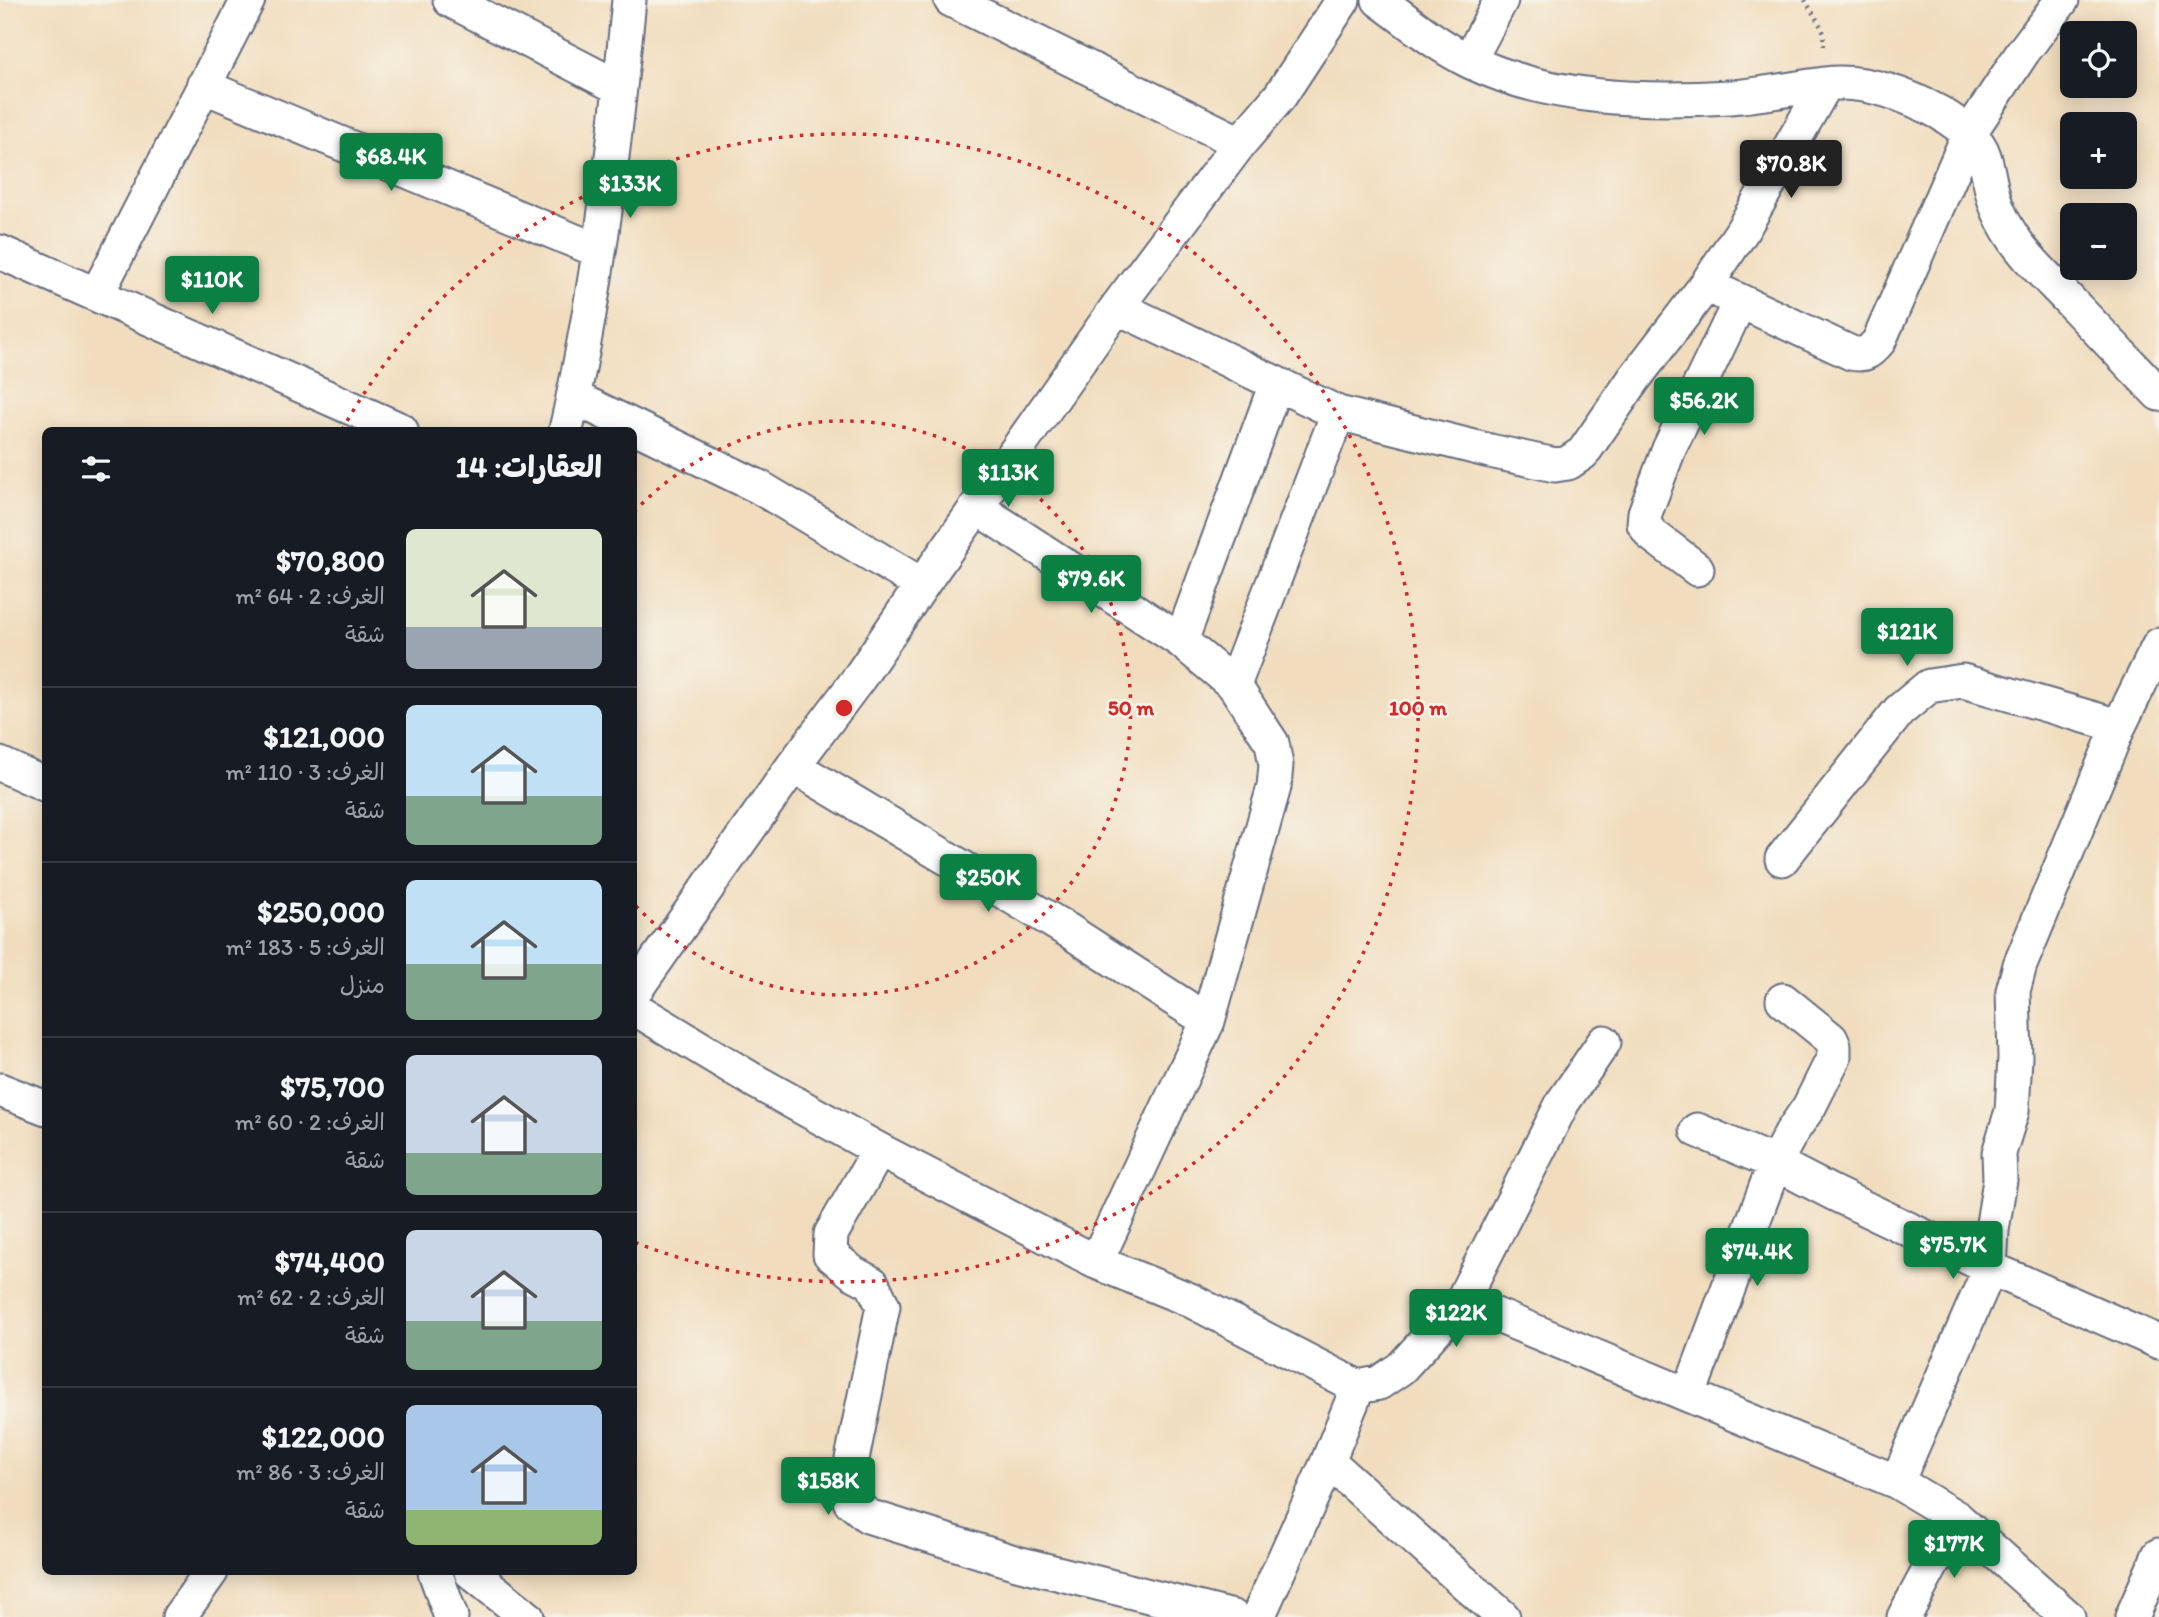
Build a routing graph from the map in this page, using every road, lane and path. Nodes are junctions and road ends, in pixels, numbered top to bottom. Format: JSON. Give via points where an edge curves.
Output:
{"nodes":[{"id":1,"x":248,"y":0,"type":"edge"},
{"id":2,"x":450,"y":0,"type":"edge"},
{"id":3,"x":629,"y":0,"type":"edge"},
{"id":4,"x":951,"y":0,"type":"edge"},
{"id":5,"x":1343,"y":0,"type":"edge"},
{"id":6,"x":1379,"y":0,"type":"edge"},
{"id":7,"x":1501,"y":0,"type":"edge"},
{"id":8,"x":1805,"y":0,"type":"edge"},
{"id":9,"x":2062,"y":0,"type":"edge"},
{"id":10,"x":1469,"y":61,"type":"junction"},
{"id":11,"x":1826,"y":83,"type":"junction"},
{"id":12,"x":203,"y":86,"type":"junction"},
{"id":13,"x":621,"y":88,"type":"junction"},
{"id":14,"x":1969,"y":134,"type":"junction"},
{"id":15,"x":1240,"y":143,"type":"junction"},
{"id":16,"x":0,"y":251,"type":"edge"},
{"id":17,"x":599,"y":251,"type":"junction"},
{"id":18,"x":1706,"y":285,"type":"junction"},
{"id":19,"x":97,"y":294,"type":"junction"},
{"id":20,"x":1740,"y":301,"type":"junction"},
{"id":21,"x":1117,"y":307,"type":"junction"},
{"id":22,"x":1276,"y":384,"type":"junction"},
{"id":23,"x":2159,"y":394,"type":"edge"},
{"id":24,"x":573,"y":397,"type":"junction"},
{"id":25,"x":1338,"y":413,"type":"junction"},
{"id":26,"x":394,"y":427,"type":"edge"},
{"id":27,"x":567,"y":427,"type":"edge"},
{"id":28,"x":635,"y":427,"type":"edge"},
{"id":29,"x":637,"y":428,"type":"edge"},
{"id":30,"x":976,"y":507,"type":"junction"},
{"id":31,"x":1697,"y":569,"type":"dead end"},
{"id":32,"x":922,"y":585,"type":"junction"},
{"id":33,"x":1181,"y":642,"type":"junction"},
{"id":34,"x":2159,"y":645,"type":"edge"},
{"id":35,"x":1234,"y":685,"type":"junction"},
{"id":36,"x":2119,"y":726,"type":"junction"},
{"id":37,"x":0,"y":764,"type":"edge"},
{"id":38,"x":793,"y":766,"type":"junction"},
{"id":39,"x":42,"y":783,"type":"edge"},
{"id":40,"x":1782,"y":859,"type":"dead end"},
{"id":41,"x":637,"y":988,"type":"edge"},
{"id":42,"x":1783,"y":1000,"type":"dead end"},
{"id":43,"x":637,"y":1010,"type":"edge"},
{"id":44,"x":1208,"y":1021,"type":"junction"},
{"id":45,"x":1604,"y":1042,"type":"dead end"},
{"id":46,"x":0,"y":1090,"type":"edge"},
{"id":47,"x":42,"y":1106,"type":"edge"},
{"id":48,"x":1697,"y":1130,"type":"dead end"},
{"id":49,"x":879,"y":1150,"type":"junction"},
{"id":50,"x":1775,"y":1163,"type":"junction"},
{"id":51,"x":1096,"y":1262,"type":"junction"},
{"id":52,"x":1990,"y":1268,"type":"junction"},
{"id":53,"x":1462,"y":1301,"type":"junction"},
{"id":54,"x":2159,"y":1342,"type":"edge"},
{"id":55,"x":1358,"y":1387,"type":"junction"},
{"id":56,"x":1689,"y":1394,"type":"junction"},
{"id":57,"x":1328,"y":1461,"type":"junction"},
{"id":58,"x":1897,"y":1482,"type":"junction"},
{"id":59,"x":1957,"y":1518,"type":"junction"},
{"id":60,"x":2159,"y":1555,"type":"edge"},
{"id":61,"x":209,"y":1575,"type":"edge"},
{"id":62,"x":436,"y":1575,"type":"edge"},
{"id":63,"x":475,"y":1575,"type":"edge"},
{"id":64,"x":179,"y":1617,"type":"edge"},
{"id":65,"x":451,"y":1617,"type":"edge"},
{"id":66,"x":527,"y":1617,"type":"edge"},
{"id":67,"x":1233,"y":1617,"type":"edge"},
{"id":68,"x":1258,"y":1617,"type":"edge"},
{"id":69,"x":1503,"y":1617,"type":"edge"},
{"id":70,"x":1904,"y":1617,"type":"edge"},
{"id":71,"x":2068,"y":1617,"type":"edge"},
{"id":72,"x":2132,"y":1617,"type":"edge"}],
"edges":[{"from":1,"to":12,"type":"street"},
{"from":2,"to":13,"type":"street"},
{"from":3,"to":13,"type":"street"},
{"from":4,"to":15,"type":"street"},
{"from":5,"to":15,"type":"street","via":[[1280,96]]},
{"from":6,"to":10,"type":"street"},
{"from":7,"to":10,"type":"street"},
{"from":8,"to":11,"type":"path","via":[[1823,30]]},
{"from":9,"to":14,"type":"street"},
{"from":10,"to":11,"type":"street","via":[[1550,88],[1613,97],[1733,97]]},
{"from":11,"to":14,"type":"street","via":[[1869,85],[1904,96]]},
{"from":11,"to":18,"type":"street"},
{"from":12,"to":17,"type":"street"},
{"from":12,"to":19,"type":"street"},
{"from":13,"to":17,"type":"street"},
{"from":14,"to":20,"type":"street","via":[[1871,351],[1851,353]]},
{"from":14,"to":23,"type":"street","via":[[1984,154],[1999,214],[2021,251]]},
{"from":15,"to":21,"type":"street"},
{"from":16,"to":19,"type":"street"},
{"from":17,"to":24,"type":"street"},
{"from":18,"to":20,"type":"street"},
{"from":18,"to":25,"type":"street","via":[[1583,453],[1567,463],[1539,462]]},
{"from":19,"to":26,"type":"street"},
{"from":20,"to":31,"type":"street","via":[[1669,449],[1644,513],[1651,534]]},
{"from":21,"to":22,"type":"street"},
{"from":21,"to":30,"type":"street"},
{"from":22,"to":25,"type":"street"},
{"from":22,"to":33,"type":"street"},
{"from":24,"to":27,"type":"street"},
{"from":24,"to":28,"type":"street"},
{"from":25,"to":35,"type":"street"},
{"from":29,"to":32,"type":"street","via":[[759,487]]},
{"from":30,"to":32,"type":"street"},
{"from":30,"to":33,"type":"street"},
{"from":32,"to":38,"type":"street"},
{"from":33,"to":35,"type":"street"},
{"from":34,"to":36,"type":"street"},
{"from":35,"to":44,"type":"street","via":[[1272,743],[1275,787]]},
{"from":36,"to":40,"type":"street","via":[[1963,681],[1929,686],[1899,711]]},
{"from":36,"to":52,"type":"street","via":[[2013,991],[2012,1111],[1999,1153]]},
{"from":37,"to":39,"type":"street"},
{"from":38,"to":41,"type":"street"},
{"from":38,"to":44,"type":"street","via":[[1069,931]]},
{"from":42,"to":50,"type":"street","via":[[1831,1039],[1834,1057]]},
{"from":43,"to":49,"type":"street"},
{"from":44,"to":51,"type":"street"},
{"from":45,"to":53,"type":"street","via":[[1563,1102]]},
{"from":46,"to":47,"type":"street"},
{"from":48,"to":50,"type":"street"},
{"from":49,"to":51,"type":"street"},
{"from":49,"to":67,"type":"street","via":[[831,1234],[830,1254],[872,1283],[883,1306],[847,1484],[850,1501],[868,1517],[1017,1563]]},
{"from":50,"to":52,"type":"street"},
{"from":50,"to":56,"type":"street"},
{"from":51,"to":55,"type":"street","via":[[1190,1300]]},
{"from":52,"to":54,"type":"street"},
{"from":52,"to":58,"type":"street"},
{"from":53,"to":55,"type":"street","via":[[1401,1368],[1380,1383]]},
{"from":53,"to":56,"type":"street"},
{"from":55,"to":57,"type":"street"},
{"from":56,"to":58,"type":"street"},
{"from":57,"to":68,"type":"street"},
{"from":57,"to":69,"type":"street"},
{"from":58,"to":59,"type":"street"},
{"from":59,"to":70,"type":"street"},
{"from":59,"to":71,"type":"street"},
{"from":60,"to":72,"type":"street"},
{"from":61,"to":64,"type":"street"},
{"from":62,"to":65,"type":"street"},
{"from":63,"to":66,"type":"street"}]}
